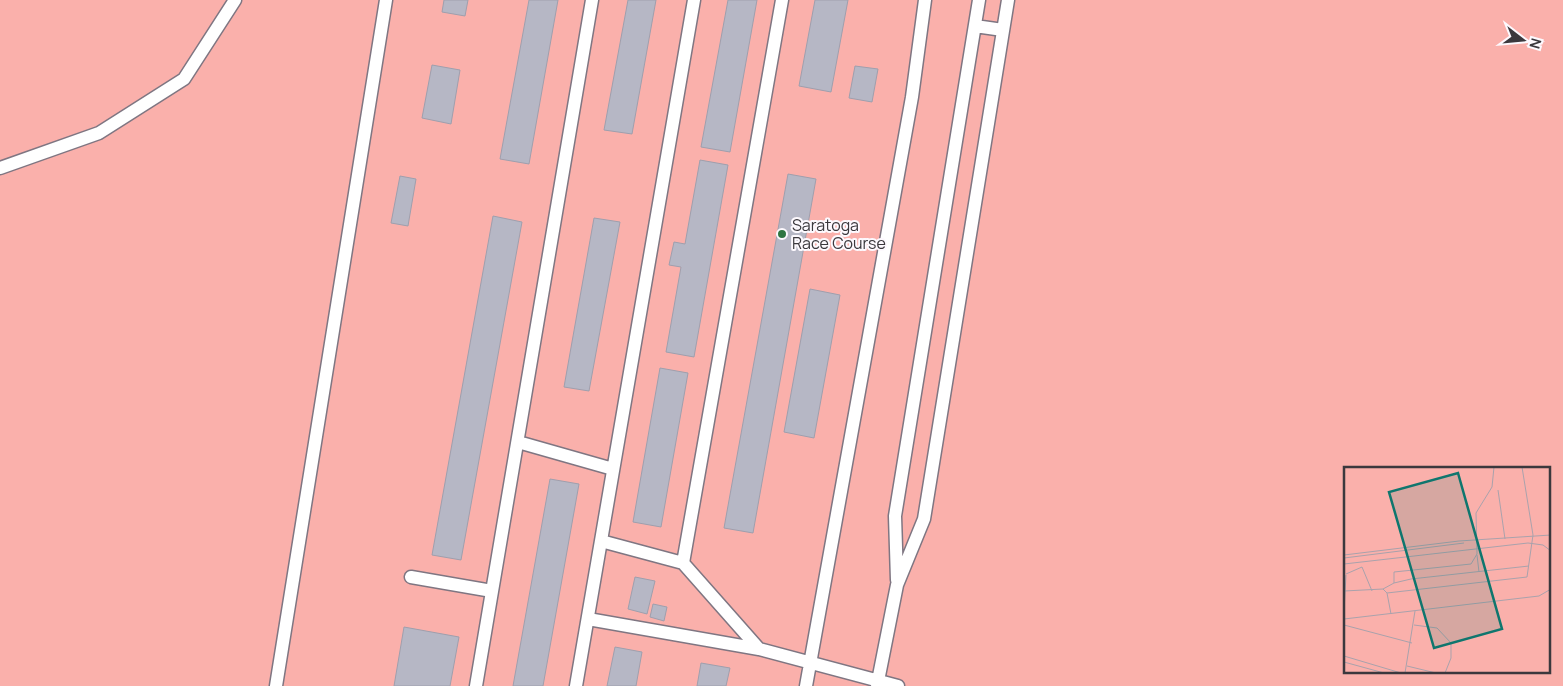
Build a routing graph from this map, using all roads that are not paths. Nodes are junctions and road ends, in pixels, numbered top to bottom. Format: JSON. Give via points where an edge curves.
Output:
{"nodes":[{"id":1,"x":235,"y":0,"type":"edge"},
{"id":2,"x":386,"y":0,"type":"edge"},
{"id":3,"x":592,"y":0,"type":"edge"},
{"id":4,"x":694,"y":0,"type":"edge"},
{"id":5,"x":782,"y":0,"type":"edge"},
{"id":6,"x":925,"y":0,"type":"edge"},
{"id":7,"x":980,"y":0,"type":"edge"},
{"id":8,"x":1008,"y":0,"type":"edge"},
{"id":9,"x":975,"y":26,"type":"junction"},
{"id":10,"x":1003,"y":30,"type":"junction"},
{"id":11,"x":0,"y":168,"type":"edge"},
{"id":12,"x":518,"y":442,"type":"junction"},
{"id":13,"x":613,"y":469,"type":"junction"},
{"id":14,"x":601,"y":541,"type":"junction"},
{"id":15,"x":683,"y":563,"type":"junction"},
{"id":16,"x":411,"y":577,"type":"dead end"},
{"id":17,"x":897,"y":585,"type":"junction"},
{"id":18,"x":492,"y":591,"type":"junction"},
{"id":19,"x":588,"y":619,"type":"junction"},
{"id":20,"x":759,"y":649,"type":"junction"},
{"id":21,"x":810,"y":663,"type":"junction"},
{"id":22,"x":878,"y":684,"type":"edge"},
{"id":23,"x":276,"y":686,"type":"edge"},
{"id":24,"x":476,"y":686,"type":"edge"},
{"id":25,"x":576,"y":686,"type":"edge"},
{"id":26,"x":806,"y":686,"type":"edge"},
{"id":27,"x":898,"y":686,"type":"edge"}],
"edges":[{"from":1,"to":11,"type":"lane","via":[[184,79],[99,133]]},
{"from":2,"to":23,"type":"lane"},
{"from":3,"to":12,"type":"lane"},
{"from":4,"to":13,"type":"lane"},
{"from":5,"to":15,"type":"lane"},
{"from":6,"to":21,"type":"lane","via":[[912,98]]},
{"from":7,"to":9,"type":"lane"},
{"from":8,"to":10,"type":"lane"},
{"from":9,"to":10,"type":"lane"},
{"from":9,"to":17,"type":"lane","via":[[895,516]]},
{"from":10,"to":17,"type":"lane","via":[[924,519]]},
{"from":12,"to":13,"type":"lane"},
{"from":12,"to":18,"type":"lane"},
{"from":13,"to":14,"type":"lane"},
{"from":14,"to":15,"type":"lane"},
{"from":14,"to":19,"type":"lane"},
{"from":15,"to":20,"type":"lane"},
{"from":16,"to":18,"type":"lane"},
{"from":17,"to":22,"type":"lane"},
{"from":18,"to":24,"type":"lane"},
{"from":19,"to":20,"type":"lane"},
{"from":19,"to":25,"type":"lane"},
{"from":20,"to":21,"type":"lane"},
{"from":21,"to":22,"type":"lane"},
{"from":21,"to":26,"type":"lane"},
{"from":22,"to":27,"type":"lane"}]}
